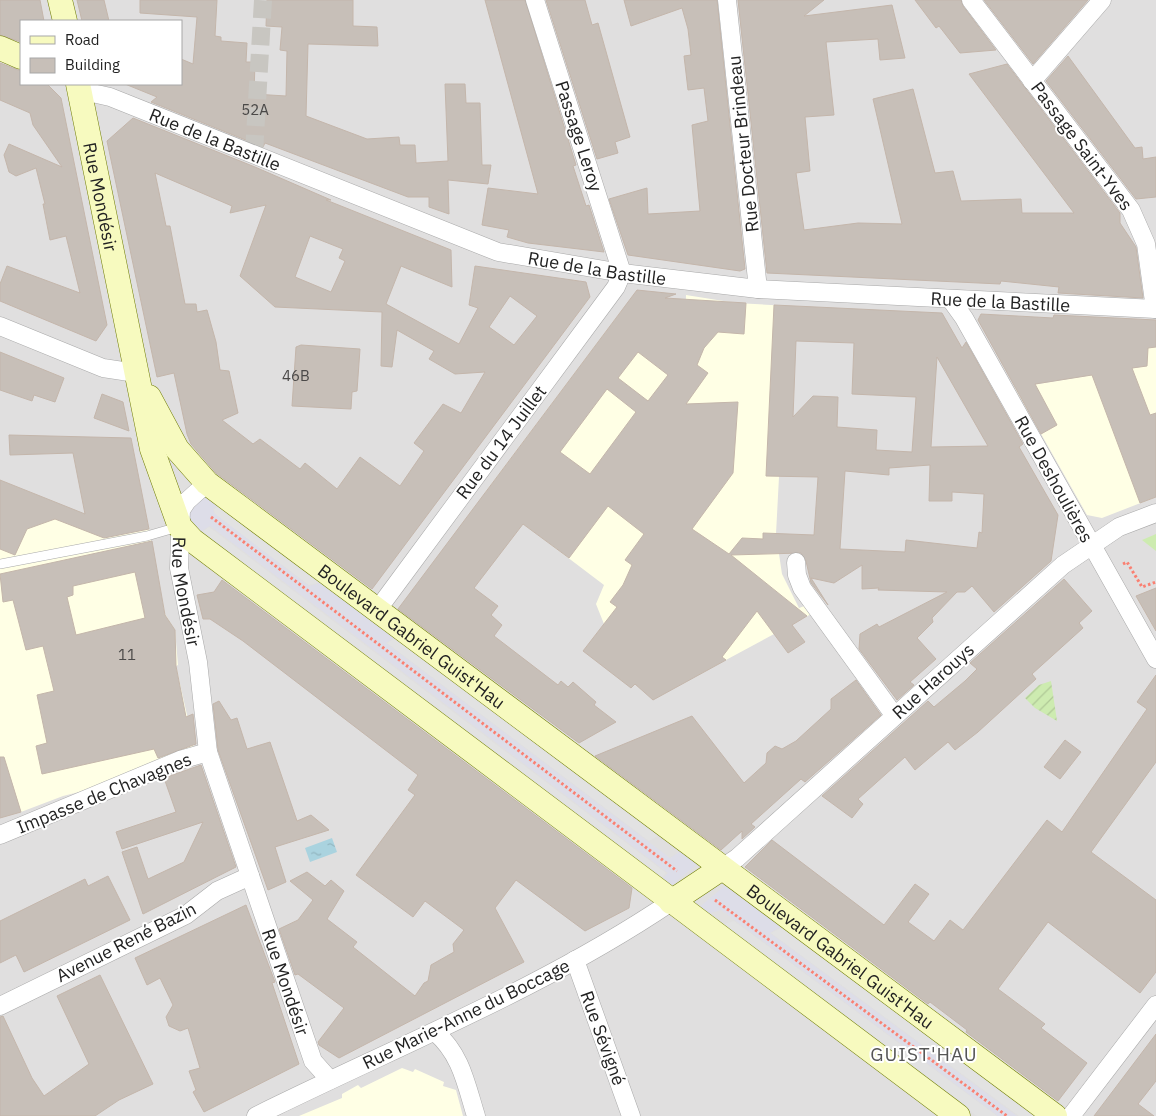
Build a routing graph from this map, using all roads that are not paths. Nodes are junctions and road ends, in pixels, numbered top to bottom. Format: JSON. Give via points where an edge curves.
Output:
{"nodes":[{"id":1,"x":60,"y":0,"type":"edge"},
{"id":2,"x":536,"y":0,"type":"edge"},
{"id":3,"x":728,"y":0,"type":"edge"},
{"id":4,"x":971,"y":0,"type":"edge"},
{"id":5,"x":1102,"y":0,"type":"edge"},
{"id":6,"x":65,"y":20,"type":"edge"},
{"id":7,"x":0,"y":48,"type":"edge"},
{"id":8,"x":20,"y":57,"type":"edge"},
{"id":9,"x":1032,"y":80,"type":"junction"},
{"id":10,"x":76,"y":86,"type":"edge"},
{"id":11,"x":622,"y":273,"type":"junction"},
{"id":12,"x":758,"y":289,"type":"junction"},
{"id":13,"x":951,"y":300,"type":"junction"},
{"id":14,"x":1156,"y":311,"type":"edge"},
{"id":15,"x":0,"y":326,"type":"edge"},
{"id":16,"x":136,"y":373,"type":"junction"},
{"id":17,"x":207,"y":483,"type":"junction"},
{"id":18,"x":1156,"y":513,"type":"edge"},
{"id":19,"x":186,"y":533,"type":"junction"},
{"id":20,"x":1090,"y":545,"type":"junction"},
{"id":21,"x":796,"y":562,"type":"dead end"},
{"id":22,"x":0,"y":564,"type":"edge"},
{"id":23,"x":378,"y":609,"type":"junction"},
{"id":24,"x":1156,"y":659,"type":"edge"},
{"id":25,"x":894,"y":715,"type":"junction"},
{"id":26,"x":208,"y":752,"type":"junction"},
{"id":27,"x":0,"y":835,"type":"edge"},
{"id":28,"x":722,"y":868,"type":"junction"},
{"id":29,"x":250,"y":876,"type":"junction"},
{"id":30,"x":671,"y":902,"type":"junction"},
{"id":31,"x":575,"y":960,"type":"junction"},
{"id":32,"x":1156,"y":1005,"type":"edge"},
{"id":33,"x":0,"y":1006,"type":"edge"},
{"id":34,"x":435,"y":1032,"type":"junction"},
{"id":35,"x":330,"y":1080,"type":"junction"},
{"id":36,"x":256,"y":1116,"type":"edge"},
{"id":37,"x":476,"y":1116,"type":"edge"},
{"id":38,"x":631,"y":1116,"type":"edge"},
{"id":39,"x":958,"y":1116,"type":"edge"},
{"id":40,"x":1055,"y":1116,"type":"edge"},
{"id":41,"x":1071,"y":1116,"type":"edge"}],
"edges":[{"from":1,"to":6,"type":"main road"},
{"from":2,"to":11,"type":"street","name":"Passage Leroy"},
{"from":3,"to":12,"type":"street","name":"Rue Docteur Brindeau"},
{"from":4,"to":9,"type":"street","name":"Passage Saint-Yves"},
{"from":5,"to":9,"type":"street"},
{"from":7,"to":8,"type":"main road"},
{"from":9,"to":14,"type":"street","name":"Passage Saint-Yves","via":[[1131,210],[1146,244]]},
{"from":10,"to":11,"type":"street","name":"Rue de la Bastille","via":[[498,252]]},
{"from":10,"to":16,"type":"main road","name":"Rue Mondésir"},
{"from":11,"to":12,"type":"street","name":"Rue de la Bastille"},
{"from":11,"to":23,"type":"street","name":"Rue du 14 Juillet","via":[[616,287]]},
{"from":12,"to":13,"type":"street","name":"Rue de la Bastille"},
{"from":13,"to":14,"type":"street","name":"Rue de la Bastille"},
{"from":13,"to":20,"type":"street","name":"Rue Deshoulières"},
{"from":15,"to":16,"type":"street","via":[[103,368]]},
{"from":16,"to":17,"type":"main road","name":"Boulevard Gabriel Guist'Hau","via":[[177,449]]},
{"from":16,"to":19,"type":"main road","name":"Rue Mondésir","via":[[152,448]]},
{"from":17,"to":19,"type":"street","via":[[182,510]]},
{"from":17,"to":23,"type":"main road","name":"Boulevard Gabriel Guist'Hau"},
{"from":18,"to":20,"type":"street","name":"Rue Harouys","via":[[1119,527]]},
{"from":19,"to":22,"type":"lane","via":[[147,536]]},
{"from":19,"to":26,"type":"street","name":"Rue Mondésir","via":[[179,568],[198,662]]},
{"from":19,"to":30,"type":"main road"},
{"from":20,"to":24,"type":"street","name":"Rue Deshoulières"},
{"from":20,"to":25,"type":"street","name":"Rue Harouys"},
{"from":21,"to":25,"type":"street","via":[[802,588]]},
{"from":23,"to":28,"type":"main road","name":"Boulevard Gabriel Guist'Hau"},
{"from":25,"to":28,"type":"street","name":"Rue Harouys"},
{"from":26,"to":27,"type":"street","name":"Impasse de Chavagnes","via":[[180,760]]},
{"from":26,"to":29,"type":"street","name":"Rue Mondésir"},
{"from":28,"to":30,"type":"main road"},
{"from":28,"to":40,"type":"main road","name":"Boulevard Gabriel Guist'Hau"},
{"from":29,"to":33,"type":"street","name":"Avenue René Bazin","via":[[217,891],[186,915]]},
{"from":29,"to":35,"type":"street","name":"Rue Mondésir","via":[[313,1061]]},
{"from":30,"to":31,"type":"street","name":"Rue Marie-Anne du Boccage"},
{"from":30,"to":39,"type":"main road"},
{"from":31,"to":34,"type":"street","name":"Rue Marie-Anne du Boccage"},
{"from":31,"to":38,"type":"street","name":"Rue Sévigné"},
{"from":32,"to":41,"type":"street"},
{"from":34,"to":35,"type":"street","name":"Rue Marie-Anne du Boccage"},
{"from":34,"to":37,"type":"street","via":[[448,1043],[460,1063]]},
{"from":35,"to":36,"type":"street","name":"Rue Marie-Anne du Boccage"}]}
